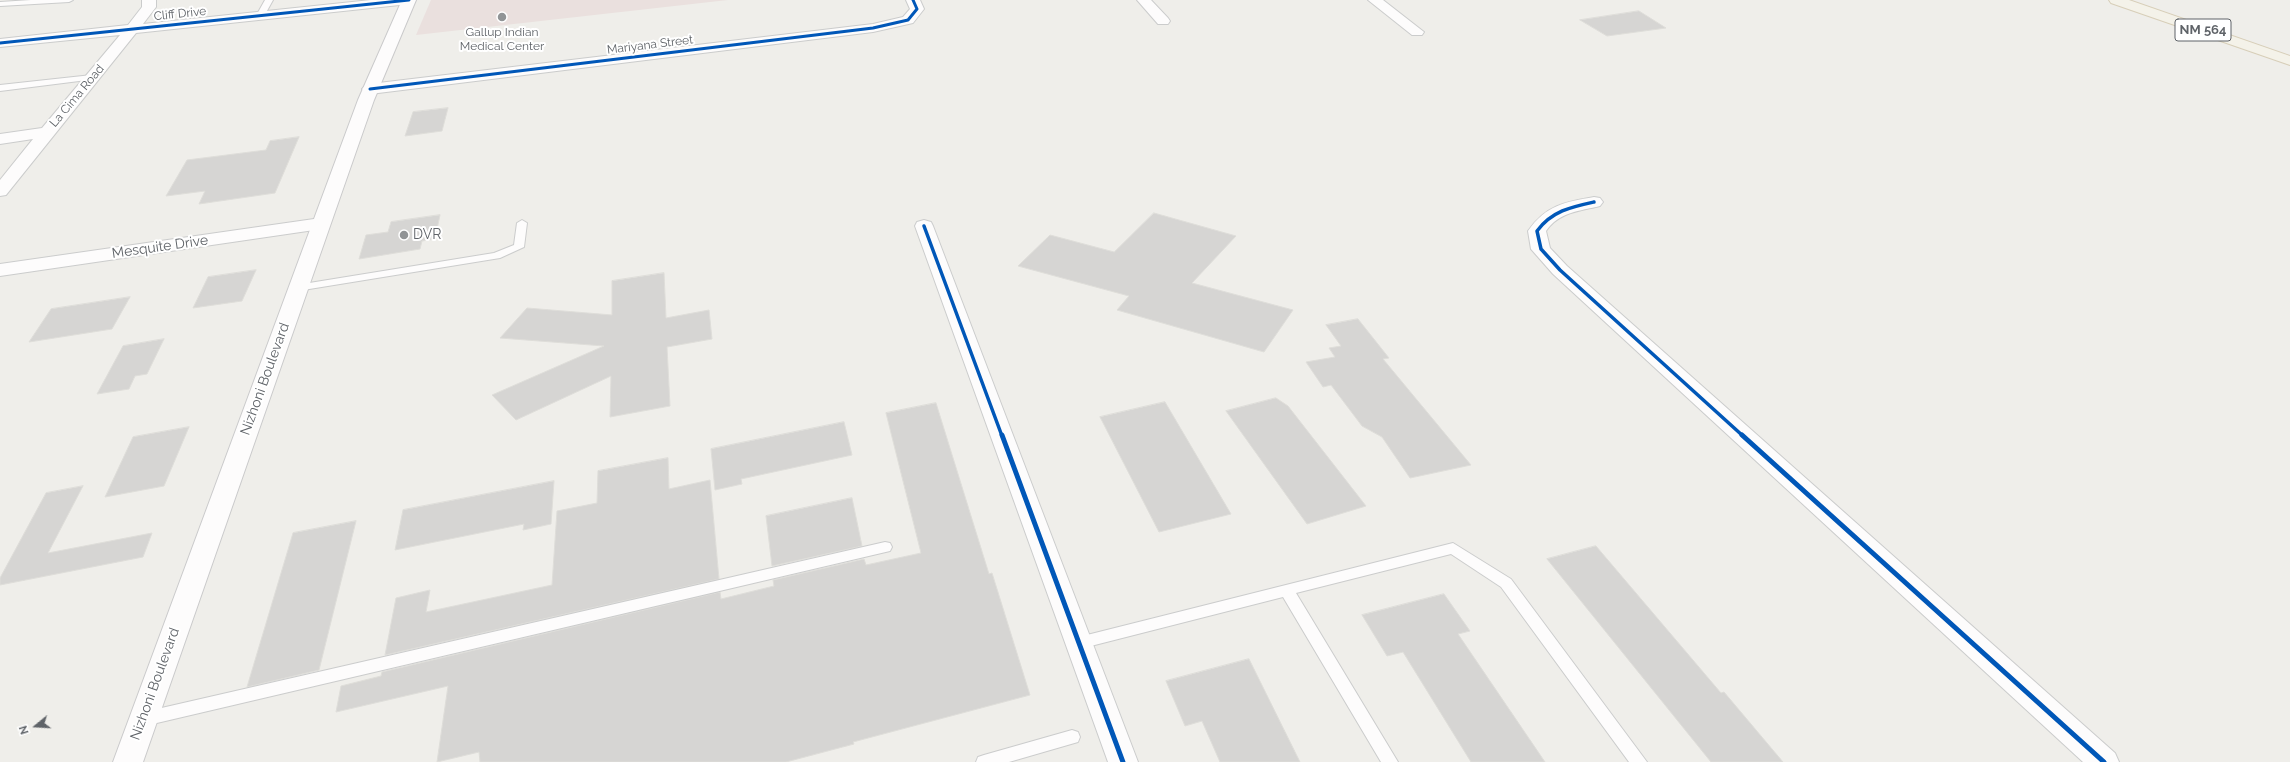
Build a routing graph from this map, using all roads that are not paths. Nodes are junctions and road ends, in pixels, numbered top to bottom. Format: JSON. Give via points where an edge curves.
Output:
{"nodes":[{"id":1,"x":69,"y":0,"type":"edge"},
{"id":2,"x":149,"y":0,"type":"edge"},
{"id":3,"x":269,"y":0,"type":"edge"},
{"id":4,"x":409,"y":0,"type":"edge"},
{"id":5,"x":913,"y":0,"type":"edge"},
{"id":6,"x":1144,"y":0,"type":"edge"},
{"id":7,"x":1375,"y":0,"type":"edge"},
{"id":8,"x":2116,"y":0,"type":"edge"},
{"id":9,"x":0,"y":4,"type":"edge"},
{"id":10,"x":260,"y":16,"type":"junction"},
{"id":11,"x":1162,"y":21,"type":"dead end"},
{"id":12,"x":132,"y":29,"type":"junction"},
{"id":13,"x":1417,"y":32,"type":"dead end"},
{"id":14,"x":0,"y":43,"type":"edge"},
{"id":15,"x":2290,"y":61,"type":"edge"},
{"id":16,"x":92,"y":77,"type":"junction"},
{"id":17,"x":0,"y":88,"type":"edge"},
{"id":18,"x":370,"y":89,"type":"junction"},
{"id":19,"x":45,"y":133,"type":"junction"},
{"id":20,"x":0,"y":139,"type":"edge"},
{"id":21,"x":0,"y":191,"type":"edge"},
{"id":22,"x":1594,"y":202,"type":"dead end"},
{"id":23,"x":522,"y":223,"type":"dead end"},
{"id":24,"x":321,"y":224,"type":"junction"},
{"id":25,"x":924,"y":226,"type":"dead end"},
{"id":26,"x":0,"y":270,"type":"edge"},
{"id":27,"x":298,"y":288,"type":"junction"},
{"id":28,"x":885,"y":547,"type":"dead end"},
{"id":29,"x":1287,"y":590,"type":"junction"},
{"id":30,"x":1079,"y":643,"type":"junction"},
{"id":31,"x":143,"y":719,"type":"junction"},
{"id":32,"x":1072,"y":737,"type":"dead end"},
{"id":33,"x":128,"y":762,"type":"edge"},
{"id":34,"x":984,"y":762,"type":"edge"},
{"id":35,"x":1123,"y":762,"type":"edge"},
{"id":36,"x":1390,"y":762,"type":"edge"},
{"id":37,"x":1639,"y":762,"type":"edge"},
{"id":38,"x":2104,"y":762,"type":"edge"}],
"edges":[{"from":1,"to":9,"type":"lane"},
{"from":2,"to":12,"type":"street","name":"La Cima Road","via":[[149,7]]},
{"from":3,"to":10,"type":"lane"},
{"from":4,"to":10,"type":"street","name":"Cliff Drive"},
{"from":4,"to":18,"type":"street","name":"Nizhoni Boulevard"},
{"from":5,"to":18,"type":"street","name":"Mariyana Street","via":[[917,9],[908,20],[872,28]]},
{"from":6,"to":11,"type":"street"},
{"from":7,"to":13,"type":"street"},
{"from":8,"to":15,"type":"main road","number":"NM 564"},
{"from":10,"to":12,"type":"street","name":"Cliff Drive"},
{"from":12,"to":14,"type":"street","name":"Cliff Drive"},
{"from":12,"to":16,"type":"street","name":"La Cima Road"},
{"from":16,"to":17,"type":"lane"},
{"from":16,"to":19,"type":"street","name":"La Cima Road"},
{"from":18,"to":24,"type":"street","name":"Nizhoni Boulevard"},
{"from":19,"to":20,"type":"street"},
{"from":19,"to":21,"type":"street","name":"La Cima Road"},
{"from":22,"to":38,"type":"street","via":[[1559,210],[1544,219],[1537,232],[1541,249],[1566,275]]},
{"from":23,"to":27,"type":"lane","via":[[519,247],[496,256]]},
{"from":24,"to":26,"type":"street","name":"Mesquite Drive"},
{"from":24,"to":27,"type":"street","name":"Nizhoni Boulevard"},
{"from":25,"to":30,"type":"street"},
{"from":27,"to":31,"type":"street","name":"Nizhoni Boulevard"},
{"from":28,"to":31,"type":"lane"},
{"from":29,"to":30,"type":"lane"},
{"from":29,"to":36,"type":"lane"},
{"from":29,"to":37,"type":"lane","via":[[1453,548],[1506,583]]},
{"from":30,"to":35,"type":"street"},
{"from":31,"to":33,"type":"street","name":"Nizhoni Boulevard"},
{"from":32,"to":34,"type":"lane"}]}
